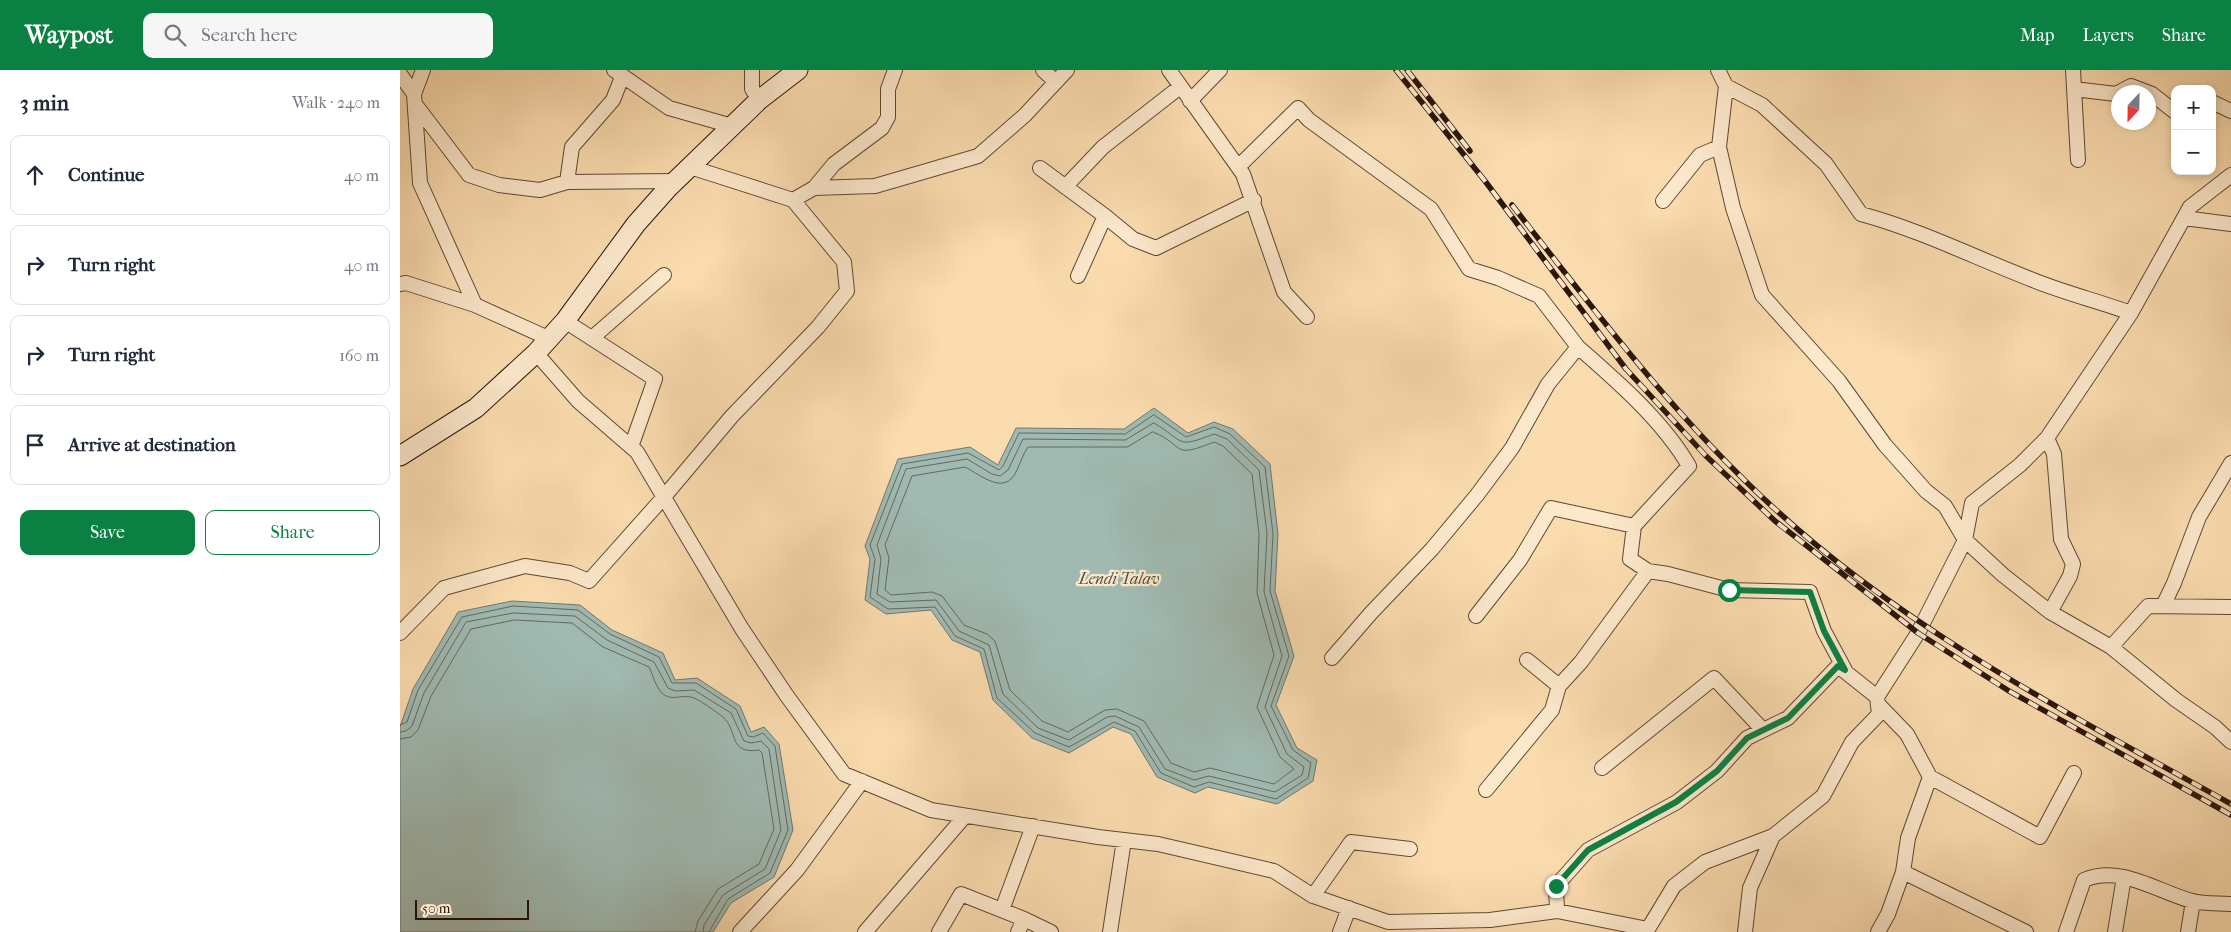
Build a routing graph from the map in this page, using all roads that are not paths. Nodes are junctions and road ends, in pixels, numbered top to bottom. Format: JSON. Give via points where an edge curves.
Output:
{"nodes":[{"id":1,"x":422,"y":70,"type":"edge"},
{"id":2,"x":752,"y":70,"type":"edge"},
{"id":3,"x":798,"y":70,"type":"edge"},
{"id":4,"x":894,"y":70,"type":"edge"},
{"id":5,"x":1043,"y":70,"type":"edge"},
{"id":6,"x":1067,"y":70,"type":"edge"},
{"id":7,"x":1168,"y":70,"type":"edge"},
{"id":8,"x":1220,"y":70,"type":"edge"},
{"id":9,"x":1718,"y":70,"type":"edge"},
{"id":10,"x":2073,"y":70,"type":"edge"},
{"id":11,"x":618,"y":73,"type":"edge"},
{"id":12,"x":400,"y":74,"type":"edge"},
{"id":13,"x":1056,"y":82,"type":"junction"},
{"id":14,"x":1726,"y":86,"type":"junction"},
{"id":15,"x":1180,"y":87,"type":"junction"},
{"id":16,"x":2074,"y":89,"type":"junction"},
{"id":17,"x":414,"y":100,"type":"junction"},
{"id":18,"x":759,"y":100,"type":"junction"},
{"id":19,"x":1190,"y":101,"type":"junction"},
{"id":20,"x":2216,"y":104,"type":"edge"},
{"id":21,"x":2171,"y":109,"type":"edge"},
{"id":22,"x":2231,"y":111,"type":"edge"},
{"id":23,"x":732,"y":126,"type":"junction"},
{"id":24,"x":1719,"y":147,"type":"junction"},
{"id":25,"x":2078,"y":160,"type":"dead end"},
{"id":26,"x":690,"y":167,"type":"junction"},
{"id":27,"x":1238,"y":167,"type":"junction"},
{"id":28,"x":1040,"y":168,"type":"dead end"},
{"id":29,"x":2231,"y":175,"type":"edge"},
{"id":30,"x":675,"y":181,"type":"junction"},
{"id":31,"x":567,"y":182,"type":"junction"},
{"id":32,"x":1065,"y":187,"type":"junction"},
{"id":33,"x":814,"y":188,"type":"junction"},
{"id":34,"x":793,"y":200,"type":"junction"},
{"id":35,"x":1254,"y":200,"type":"junction"},
{"id":36,"x":1662,"y":201,"type":"dead end"},
{"id":37,"x":1105,"y":216,"type":"junction"},
{"id":38,"x":2184,"y":218,"type":"junction"},
{"id":39,"x":2231,"y":224,"type":"edge"},
{"id":40,"x":664,"y":275,"type":"dead end"},
{"id":41,"x":1078,"y":276,"type":"dead end"},
{"id":42,"x":400,"y":284,"type":"edge"},
{"id":43,"x":475,"y":305,"type":"junction"},
{"id":44,"x":2131,"y":313,"type":"junction"},
{"id":45,"x":1307,"y":317,"type":"dead end"},
{"id":46,"x":565,"y":321,"type":"junction"},
{"id":47,"x":548,"y":338,"type":"junction"},
{"id":48,"x":592,"y":338,"type":"junction"},
{"id":49,"x":1578,"y":347,"type":"junction"},
{"id":50,"x":536,"y":353,"type":"junction"},
{"id":51,"x":2047,"y":438,"type":"junction"},
{"id":52,"x":631,"y":447,"type":"junction"},
{"id":53,"x":400,"y":456,"type":"edge"},
{"id":54,"x":2231,"y":463,"type":"edge"},
{"id":55,"x":663,"y":498,"type":"junction"},
{"id":56,"x":1634,"y":526,"type":"junction"},
{"id":57,"x":1965,"y":540,"type":"junction"},
{"id":58,"x":1648,"y":571,"type":"junction"},
{"id":59,"x":2163,"y":606,"type":"junction"},
{"id":60,"x":2231,"y":607,"type":"edge"},
{"id":61,"x":2050,"y":612,"type":"junction"},
{"id":62,"x":1476,"y":616,"type":"dead end"},
{"id":63,"x":400,"y":633,"type":"edge"},
{"id":64,"x":2111,"y":647,"type":"junction"},
{"id":65,"x":1332,"y":658,"type":"dead end"},
{"id":66,"x":1527,"y":660,"type":"dead end"},
{"id":67,"x":1845,"y":670,"type":"junction"},
{"id":68,"x":1559,"y":686,"type":"junction"},
{"id":69,"x":1878,"y":701,"type":"junction"},
{"id":70,"x":1763,"y":730,"type":"junction"},
{"id":71,"x":2231,"y":742,"type":"edge"},
{"id":72,"x":1602,"y":768,"type":"dead end"},
{"id":73,"x":2074,"y":773,"type":"dead end"},
{"id":74,"x":1930,"y":777,"type":"junction"},
{"id":75,"x":862,"y":781,"type":"junction"},
{"id":76,"x":1486,"y":790,"type":"dead end"},
{"id":77,"x":965,"y":816,"type":"junction"},
{"id":78,"x":1032,"y":826,"type":"junction"},
{"id":79,"x":1773,"y":836,"type":"junction"},
{"id":80,"x":1124,"y":840,"type":"junction"},
{"id":81,"x":1410,"y":849,"type":"dead end"},
{"id":82,"x":1904,"y":872,"type":"junction"},
{"id":83,"x":2124,"y":877,"type":"junction"},
{"id":84,"x":1313,"y":896,"type":"junction"},
{"id":85,"x":2193,"y":901,"type":"junction"},
{"id":86,"x":2231,"y":904,"type":"edge"},
{"id":87,"x":1349,"y":908,"type":"junction"},
{"id":88,"x":1002,"y":910,"type":"junction"},
{"id":89,"x":1557,"y":911,"type":"junction"},
{"id":90,"x":1024,"y":919,"type":"junction"},
{"id":91,"x":1999,"y":926,"type":"edge"},
{"id":92,"x":1638,"y":930,"type":"edge"},
{"id":93,"x":740,"y":932,"type":"edge"},
{"id":94,"x":866,"y":932,"type":"edge"},
{"id":95,"x":939,"y":932,"type":"edge"},
{"id":96,"x":1018,"y":932,"type":"edge"},
{"id":97,"x":1050,"y":932,"type":"edge"},
{"id":98,"x":1110,"y":932,"type":"edge"},
{"id":99,"x":1340,"y":932,"type":"edge"},
{"id":100,"x":1745,"y":932,"type":"edge"},
{"id":101,"x":1878,"y":932,"type":"edge"},
{"id":102,"x":2026,"y":932,"type":"edge"},
{"id":103,"x":2066,"y":932,"type":"edge"},
{"id":104,"x":2115,"y":932,"type":"edge"},
{"id":105,"x":2188,"y":932,"type":"edge"}],
"edges":[{"from":1,"to":17,"type":"street"},
{"from":2,"to":18,"type":"street","via":[[752,89]]},
{"from":3,"to":18,"type":"street"},
{"from":4,"to":33,"type":"street","via":[[888,89],[888,117],[882,128],[834,164]]},
{"from":5,"to":13,"type":"street"},
{"from":6,"to":13,"type":"street"},
{"from":7,"to":15,"type":"street"},
{"from":8,"to":19,"type":"street"},
{"from":9,"to":14,"type":"street"},
{"from":10,"to":16,"type":"street"},
{"from":11,"to":23,"type":"street","via":[[669,108]]},
{"from":11,"to":31,"type":"street","via":[[613,100],[572,147]]},
{"from":12,"to":17,"type":"street"},
{"from":13,"to":33,"type":"street","via":[[1025,115],[978,156],[875,186]]},
{"from":14,"to":24,"type":"street"},
{"from":14,"to":44,"type":"street","via":[[1762,105],[1826,164],[1861,214],[1895,223],[2060,291]]},
{"from":15,"to":19,"type":"street"},
{"from":15,"to":32,"type":"street","via":[[1103,148]]},
{"from":16,"to":21,"type":"street","via":[[2116,94],[2131,86],[2152,94]]},
{"from":16,"to":25,"type":"street"},
{"from":17,"to":31,"type":"street","via":[[469,175],[499,185],[540,190]]},
{"from":17,"to":43,"type":"street","via":[[420,183]]},
{"from":18,"to":23,"type":"street"},
{"from":19,"to":27,"type":"street"},
{"from":20,"to":22,"type":"street"},
{"from":23,"to":26,"type":"street"},
{"from":24,"to":36,"type":"street","via":[[1700,155]]},
{"from":24,"to":57,"type":"street","via":[[1733,208],[1762,295],[1839,381],[1884,445],[1926,491],[1945,506]]},
{"from":26,"to":30,"type":"street"},
{"from":26,"to":34,"type":"street"},
{"from":27,"to":35,"type":"street"},
{"from":27,"to":49,"type":"street","via":[[1298,108],[1309,120],[1431,209],[1469,269],[1539,296]]},
{"from":28,"to":32,"type":"street"},
{"from":29,"to":38,"type":"street","via":[[2190,207]]},
{"from":30,"to":31,"type":"street"},
{"from":30,"to":46,"type":"street","via":[[636,224]]},
{"from":32,"to":37,"type":"street"},
{"from":33,"to":34,"type":"street"},
{"from":34,"to":55,"type":"street","via":[[844,262],[847,291],[818,327],[732,416]]},
{"from":35,"to":37,"type":"street","via":[[1156,248],[1133,239]]},
{"from":35,"to":45,"type":"street","via":[[1262,233],[1284,292]]},
{"from":37,"to":41,"type":"street"},
{"from":38,"to":39,"type":"street"},
{"from":38,"to":44,"type":"street"},
{"from":40,"to":48,"type":"street"},
{"from":42,"to":43,"type":"street","via":[[406,283]]},
{"from":43,"to":47,"type":"street"},
{"from":44,"to":51,"type":"street"},
{"from":46,"to":47,"type":"street"},
{"from":46,"to":48,"type":"street"},
{"from":47,"to":50,"type":"street"},
{"from":48,"to":52,"type":"street","via":[[656,379]]},
{"from":49,"to":56,"type":"street","via":[[1619,382],[1679,449],[1689,466]]},
{"from":49,"to":65,"type":"street","via":[[1548,384],[1512,448],[1477,495]]},
{"from":50,"to":52,"type":"street","via":[[578,401]]},
{"from":50,"to":53,"type":"street","via":[[476,408]]},
{"from":51,"to":57,"type":"street","via":[[2020,465],[1972,503]]},
{"from":51,"to":61,"type":"street","via":[[2054,454],[2060,539],[2073,564]]},
{"from":52,"to":55,"type":"street"},
{"from":54,"to":59,"type":"street","via":[[2199,517]]},
{"from":55,"to":63,"type":"street","via":[[589,581],[570,573],[525,566],[453,585],[444,588]]},
{"from":55,"to":75,"type":"street","via":[[742,629],[787,696],[844,774]]},
{"from":56,"to":58,"type":"street","via":[[1630,560]]},
{"from":56,"to":62,"type":"street","via":[[1551,508],[1520,560]]},
{"from":57,"to":61,"type":"street"},
{"from":57,"to":69,"type":"street","via":[[1918,633]]},
{"from":58,"to":67,"type":"street","via":[[1729,590],[1810,592],[1824,631]]},
{"from":58,"to":68,"type":"street","via":[[1581,662]]},
{"from":59,"to":60,"type":"street"},
{"from":59,"to":64,"type":"street","via":[[2148,606]]},
{"from":61,"to":64,"type":"street"},
{"from":64,"to":71,"type":"street"},
{"from":66,"to":68,"type":"street"},
{"from":67,"to":69,"type":"street"},
{"from":67,"to":70,"type":"street","via":[[1838,666],[1788,718]]},
{"from":68,"to":76,"type":"street","via":[[1552,710]]},
{"from":69,"to":74,"type":"street","via":[[1907,734]]},
{"from":69,"to":79,"type":"street","via":[[1879,714],[1852,742],[1823,796]]},
{"from":70,"to":72,"type":"street","via":[[1714,678]]},
{"from":70,"to":89,"type":"street","via":[[1747,738],[1717,771],[1676,802],[1588,850],[1556,886]]},
{"from":73,"to":74,"type":"street","via":[[2040,837]]},
{"from":74,"to":82,"type":"street","via":[[1908,838]]},
{"from":75,"to":77,"type":"street","via":[[932,810]]},
{"from":75,"to":93,"type":"street","via":[[796,870]]},
{"from":77,"to":78,"type":"street"},
{"from":77,"to":94,"type":"street"},
{"from":78,"to":80,"type":"street"},
{"from":78,"to":88,"type":"street"},
{"from":79,"to":92,"type":"street","via":[[1705,862],[1674,886],[1648,929]]},
{"from":79,"to":100,"type":"street","via":[[1750,888]]},
{"from":80,"to":84,"type":"street","via":[[1158,844],[1274,871]]},
{"from":80,"to":98,"type":"street"},
{"from":81,"to":84,"type":"street","via":[[1350,842]]},
{"from":82,"to":91,"type":"street"},
{"from":82,"to":101,"type":"street"},
{"from":83,"to":85,"type":"street"},
{"from":83,"to":103,"type":"street","via":[[2095,875],[2084,880]]},
{"from":83,"to":104,"type":"street"},
{"from":84,"to":87,"type":"street"},
{"from":85,"to":86,"type":"street"},
{"from":85,"to":105,"type":"street"},
{"from":87,"to":89,"type":"street","via":[[1388,922],[1490,920]]},
{"from":87,"to":99,"type":"street"},
{"from":88,"to":90,"type":"street"},
{"from":88,"to":95,"type":"street","via":[[961,894]]},
{"from":89,"to":92,"type":"street"},
{"from":90,"to":96,"type":"street"},
{"from":90,"to":97,"type":"street"},
{"from":91,"to":102,"type":"street"}]}
